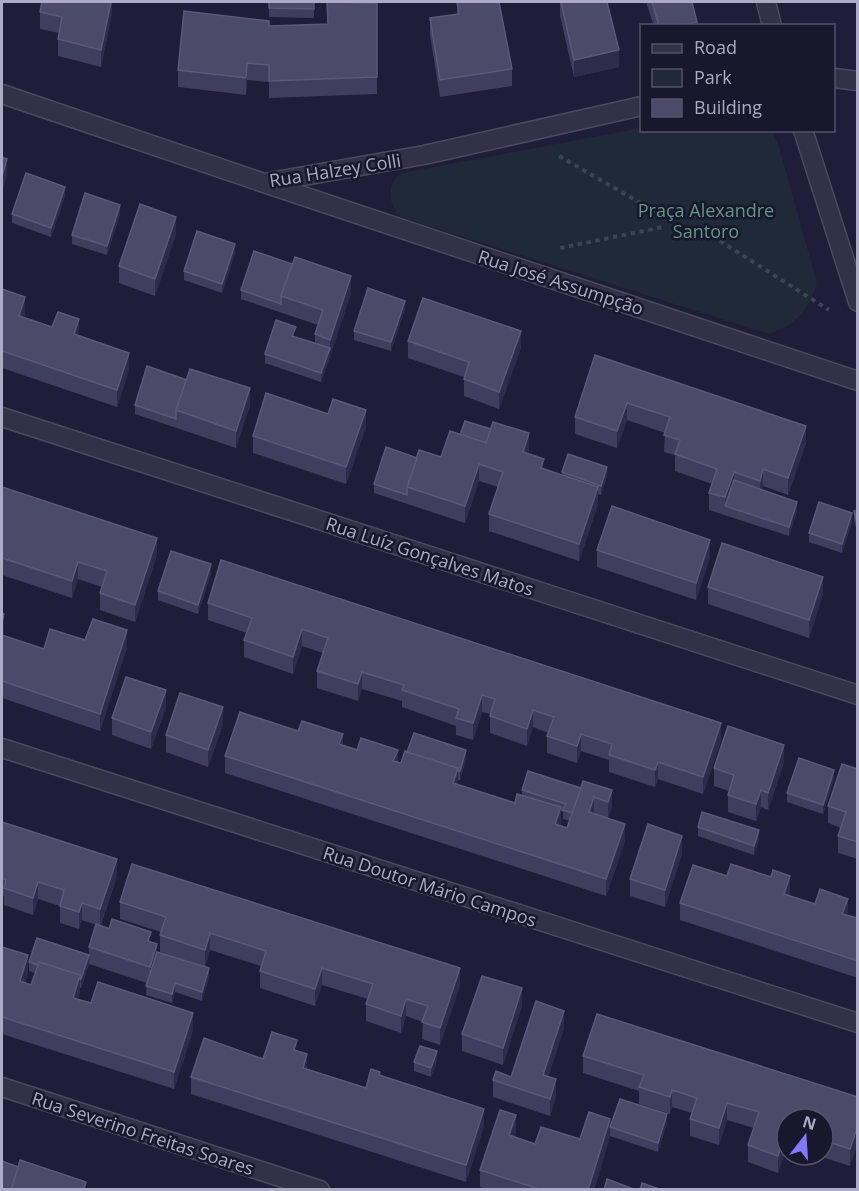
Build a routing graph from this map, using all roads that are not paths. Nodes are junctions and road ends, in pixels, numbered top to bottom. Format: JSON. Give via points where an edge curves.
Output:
{"nodes":[{"id":1,"x":766,"y":2,"type":"edge"},
{"id":2,"x":772,"y":24,"type":"edge"},
{"id":3,"x":835,"y":78,"type":"edge"},
{"id":4,"x":858,"y":81,"type":"edge"},
{"id":5,"x":2,"y":93,"type":"edge"},
{"id":6,"x":640,"y":106,"type":"edge"},
{"id":7,"x":804,"y":132,"type":"edge"},
{"id":8,"x":264,"y":183,"type":"junction"},
{"id":9,"x":858,"y":302,"type":"edge"},
{"id":10,"x":858,"y":381,"type":"edge"},
{"id":11,"x":2,"y":417,"type":"edge"},
{"id":12,"x":858,"y":695,"type":"edge"},
{"id":13,"x":2,"y":748,"type":"edge"},
{"id":14,"x":858,"y":1023,"type":"edge"},
{"id":15,"x":2,"y":1087,"type":"edge"},
{"id":16,"x":320,"y":1190,"type":"edge"}],
"edges":[{"from":1,"to":2,"type":"street"},
{"from":3,"to":4,"type":"street"},
{"from":5,"to":8,"type":"street","name":"Rua Halzey Colli"},
{"from":6,"to":8,"type":"street","name":"Rua Halzey Colli","via":[[424,155]]},
{"from":7,"to":9,"type":"street"},
{"from":8,"to":10,"type":"street","name":"Rua José Assumpção"},
{"from":11,"to":12,"type":"street","name":"Rua Luíz Gonçalves Matos"},
{"from":13,"to":14,"type":"street","name":"Rua Doutor Mário Campos"},
{"from":15,"to":16,"type":"street","name":"Rua Severino Freitas Soares"}]}
